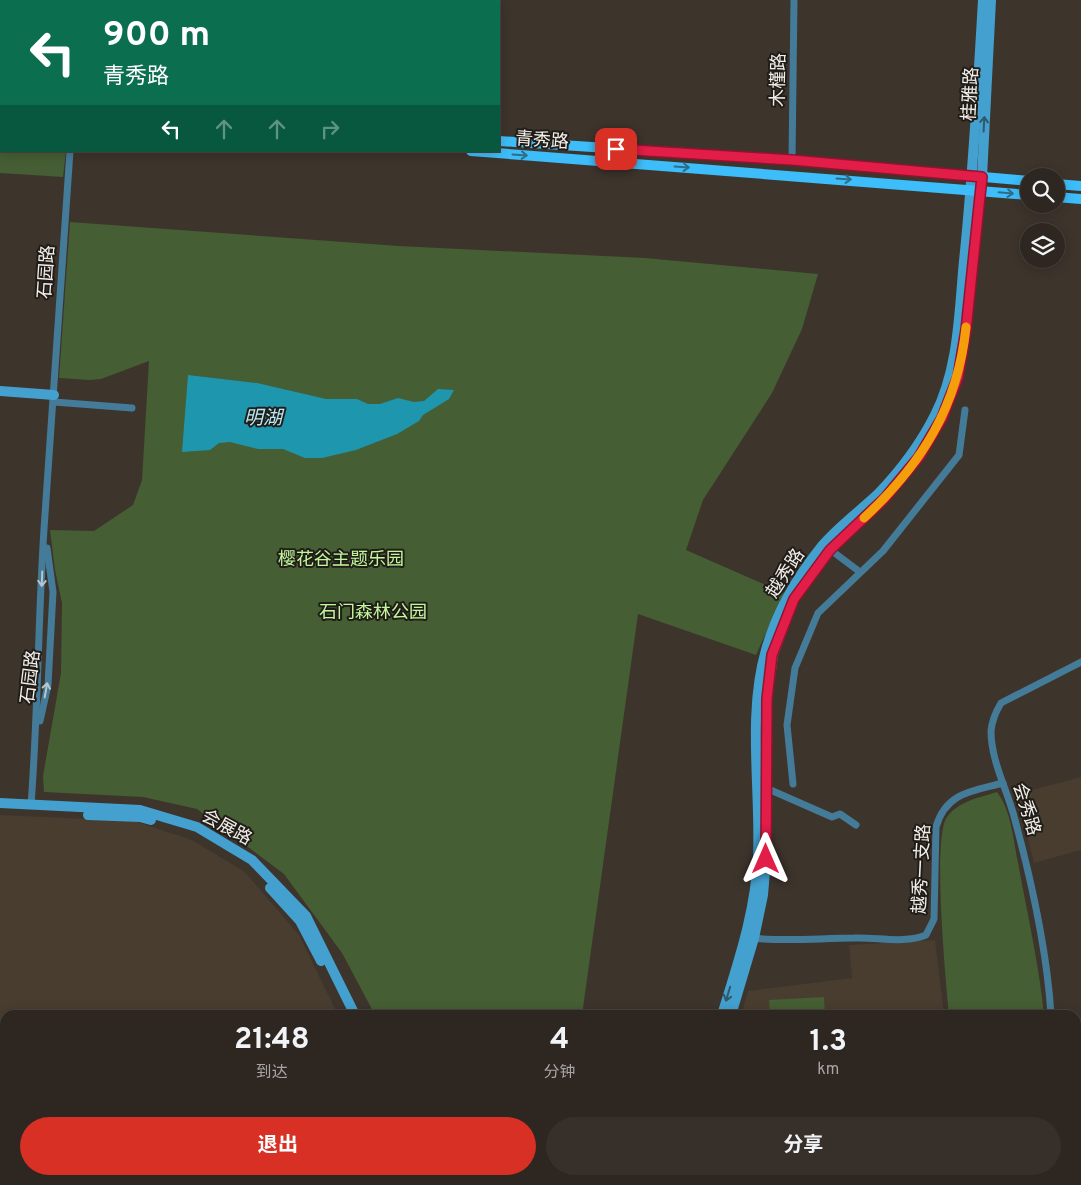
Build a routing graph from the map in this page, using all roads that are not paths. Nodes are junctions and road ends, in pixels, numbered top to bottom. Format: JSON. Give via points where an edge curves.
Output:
{"nodes":[{"id":1,"x":794,"y":0,"type":"edge"},
{"id":2,"x":983,"y":0,"type":"edge"},
{"id":3,"x":991,"y":0,"type":"edge"},
{"id":4,"x":500,"y":141,"type":"edge"},
{"id":5,"x":70,"y":152,"type":"edge"},
{"id":6,"x":484,"y":152,"type":"edge"},
{"id":7,"x":792,"y":160,"type":"junction"},
{"id":8,"x":977,"y":177,"type":"junction"},
{"id":9,"x":1020,"y":180,"type":"edge"},
{"id":10,"x":1065,"y":185,"type":"edge"},
{"id":11,"x":1081,"y":186,"type":"edge"},
{"id":12,"x":976,"y":190,"type":"junction"},
{"id":13,"x":1020,"y":194,"type":"edge"},
{"id":14,"x":1065,"y":198,"type":"edge"},
{"id":15,"x":1081,"y":199,"type":"edge"},
{"id":16,"x":0,"y":391,"type":"edge"},
{"id":17,"x":0,"y":398,"type":"edge"},
{"id":18,"x":54,"y":398,"type":"junction"},
{"id":19,"x":132,"y":408,"type":"dead end"},
{"id":20,"x":965,"y":410,"type":"dead end"},
{"id":21,"x":44,"y":531,"type":"junction"},
{"id":22,"x":827,"y":547,"type":"junction"},
{"id":23,"x":860,"y":572,"type":"junction"},
{"id":24,"x":1081,"y":662,"type":"edge"},
{"id":25,"x":36,"y":737,"type":"junction"},
{"id":26,"x":1003,"y":783,"type":"junction"},
{"id":27,"x":793,"y":784,"type":"dead end"},
{"id":28,"x":766,"y":788,"type":"junction"},
{"id":29,"x":0,"y":804,"type":"edge"},
{"id":30,"x":31,"y":805,"type":"junction"},
{"id":31,"x":0,"y":810,"type":"edge"},
{"id":32,"x":856,"y":825,"type":"dead end"},
{"id":33,"x":750,"y":937,"type":"junction"},
{"id":34,"x":345,"y":1010,"type":"edge"},
{"id":35,"x":353,"y":1010,"type":"edge"},
{"id":36,"x":724,"y":1010,"type":"edge"},
{"id":37,"x":733,"y":1010,"type":"edge"},
{"id":38,"x":1050,"y":1010,"type":"edge"}],
"edges":[{"from":1,"to":7,"type":"street","name":"木槿路"},
{"from":2,"to":8,"type":"main road","name":"桂雅路"},
{"from":8,"to":3,"type":"main road","name":"桂雅路","one_way":true},
{"from":4,"to":7,"type":"main road","name":"青秀路"},
{"from":5,"to":18,"type":"street","name":"石园路"},
{"from":6,"to":12,"type":"main road","name":"青秀路","one_way":true},
{"from":7,"to":8,"type":"main road","name":"青秀路"},
{"from":8,"to":9,"type":"main road","name":"青秀路"},
{"from":8,"to":12,"type":"main road","name":"桂雅路"},
{"from":10,"to":11,"type":"main road"},
{"from":12,"to":13,"type":"main road","name":"青秀路","one_way":true},
{"from":12,"to":22,"type":"main road","name":"越秀路","via":[[950,374],[936,414],[913,451]]},
{"from":14,"to":15,"type":"main road"},
{"from":16,"to":18,"type":"main road"},
{"from":17,"to":18,"type":"main road"},
{"from":18,"to":19,"type":"street"},
{"from":18,"to":21,"type":"street","name":"石园路"},
{"from":20,"to":23,"type":"street","via":[[959,455],[884,551]]},
{"from":21,"to":25,"type":"street","name":"石园路","one_way":true},
{"from":25,"to":21,"type":"street","name":"石园路","one_way":true,"via":[[48,685],[53,592]]},
{"from":22,"to":23,"type":"street"},
{"from":22,"to":28,"type":"main road","name":"越秀路","via":[[794,599],[772,655],[767,699]]},
{"from":22,"to":33,"type":"main road","name":"越秀路","via":[[787,594],[765,653],[758,694],[758,857]]},
{"from":23,"to":27,"type":"street","via":[[818,613],[795,668],[787,725]]},
{"from":24,"to":26,"type":"street","name":"会秀路","via":[[1001,703],[993,715],[991,732]]},
{"from":25,"to":30,"type":"street","name":"石园路"},
{"from":26,"to":33,"type":"street","name":"越秀一支路","via":[[958,795],[940,814],[936,826],[934,919],[926,936],[903,940],[777,941]]},
{"from":26,"to":38,"type":"street","name":"会秀路","via":[[1029,871]]},
{"from":28,"to":32,"type":"street","via":[[832,817],[840,814]]},
{"from":28,"to":33,"type":"main road","name":"越秀路","via":[[763,896]]},
{"from":29,"to":30,"type":"main road","name":"会展路"},
{"from":30,"to":35,"type":"main road","name":"会展路","via":[[140,810],[197,827],[252,860],[306,916]]},
{"from":31,"to":34,"type":"main road","name":"会展路","via":[[140,817],[194,832],[250,866],[300,921]]},
{"from":33,"to":36,"type":"main road","name":"越秀路","one_way":true},
{"from":33,"to":37,"type":"main road","name":"越秀路"}]}
